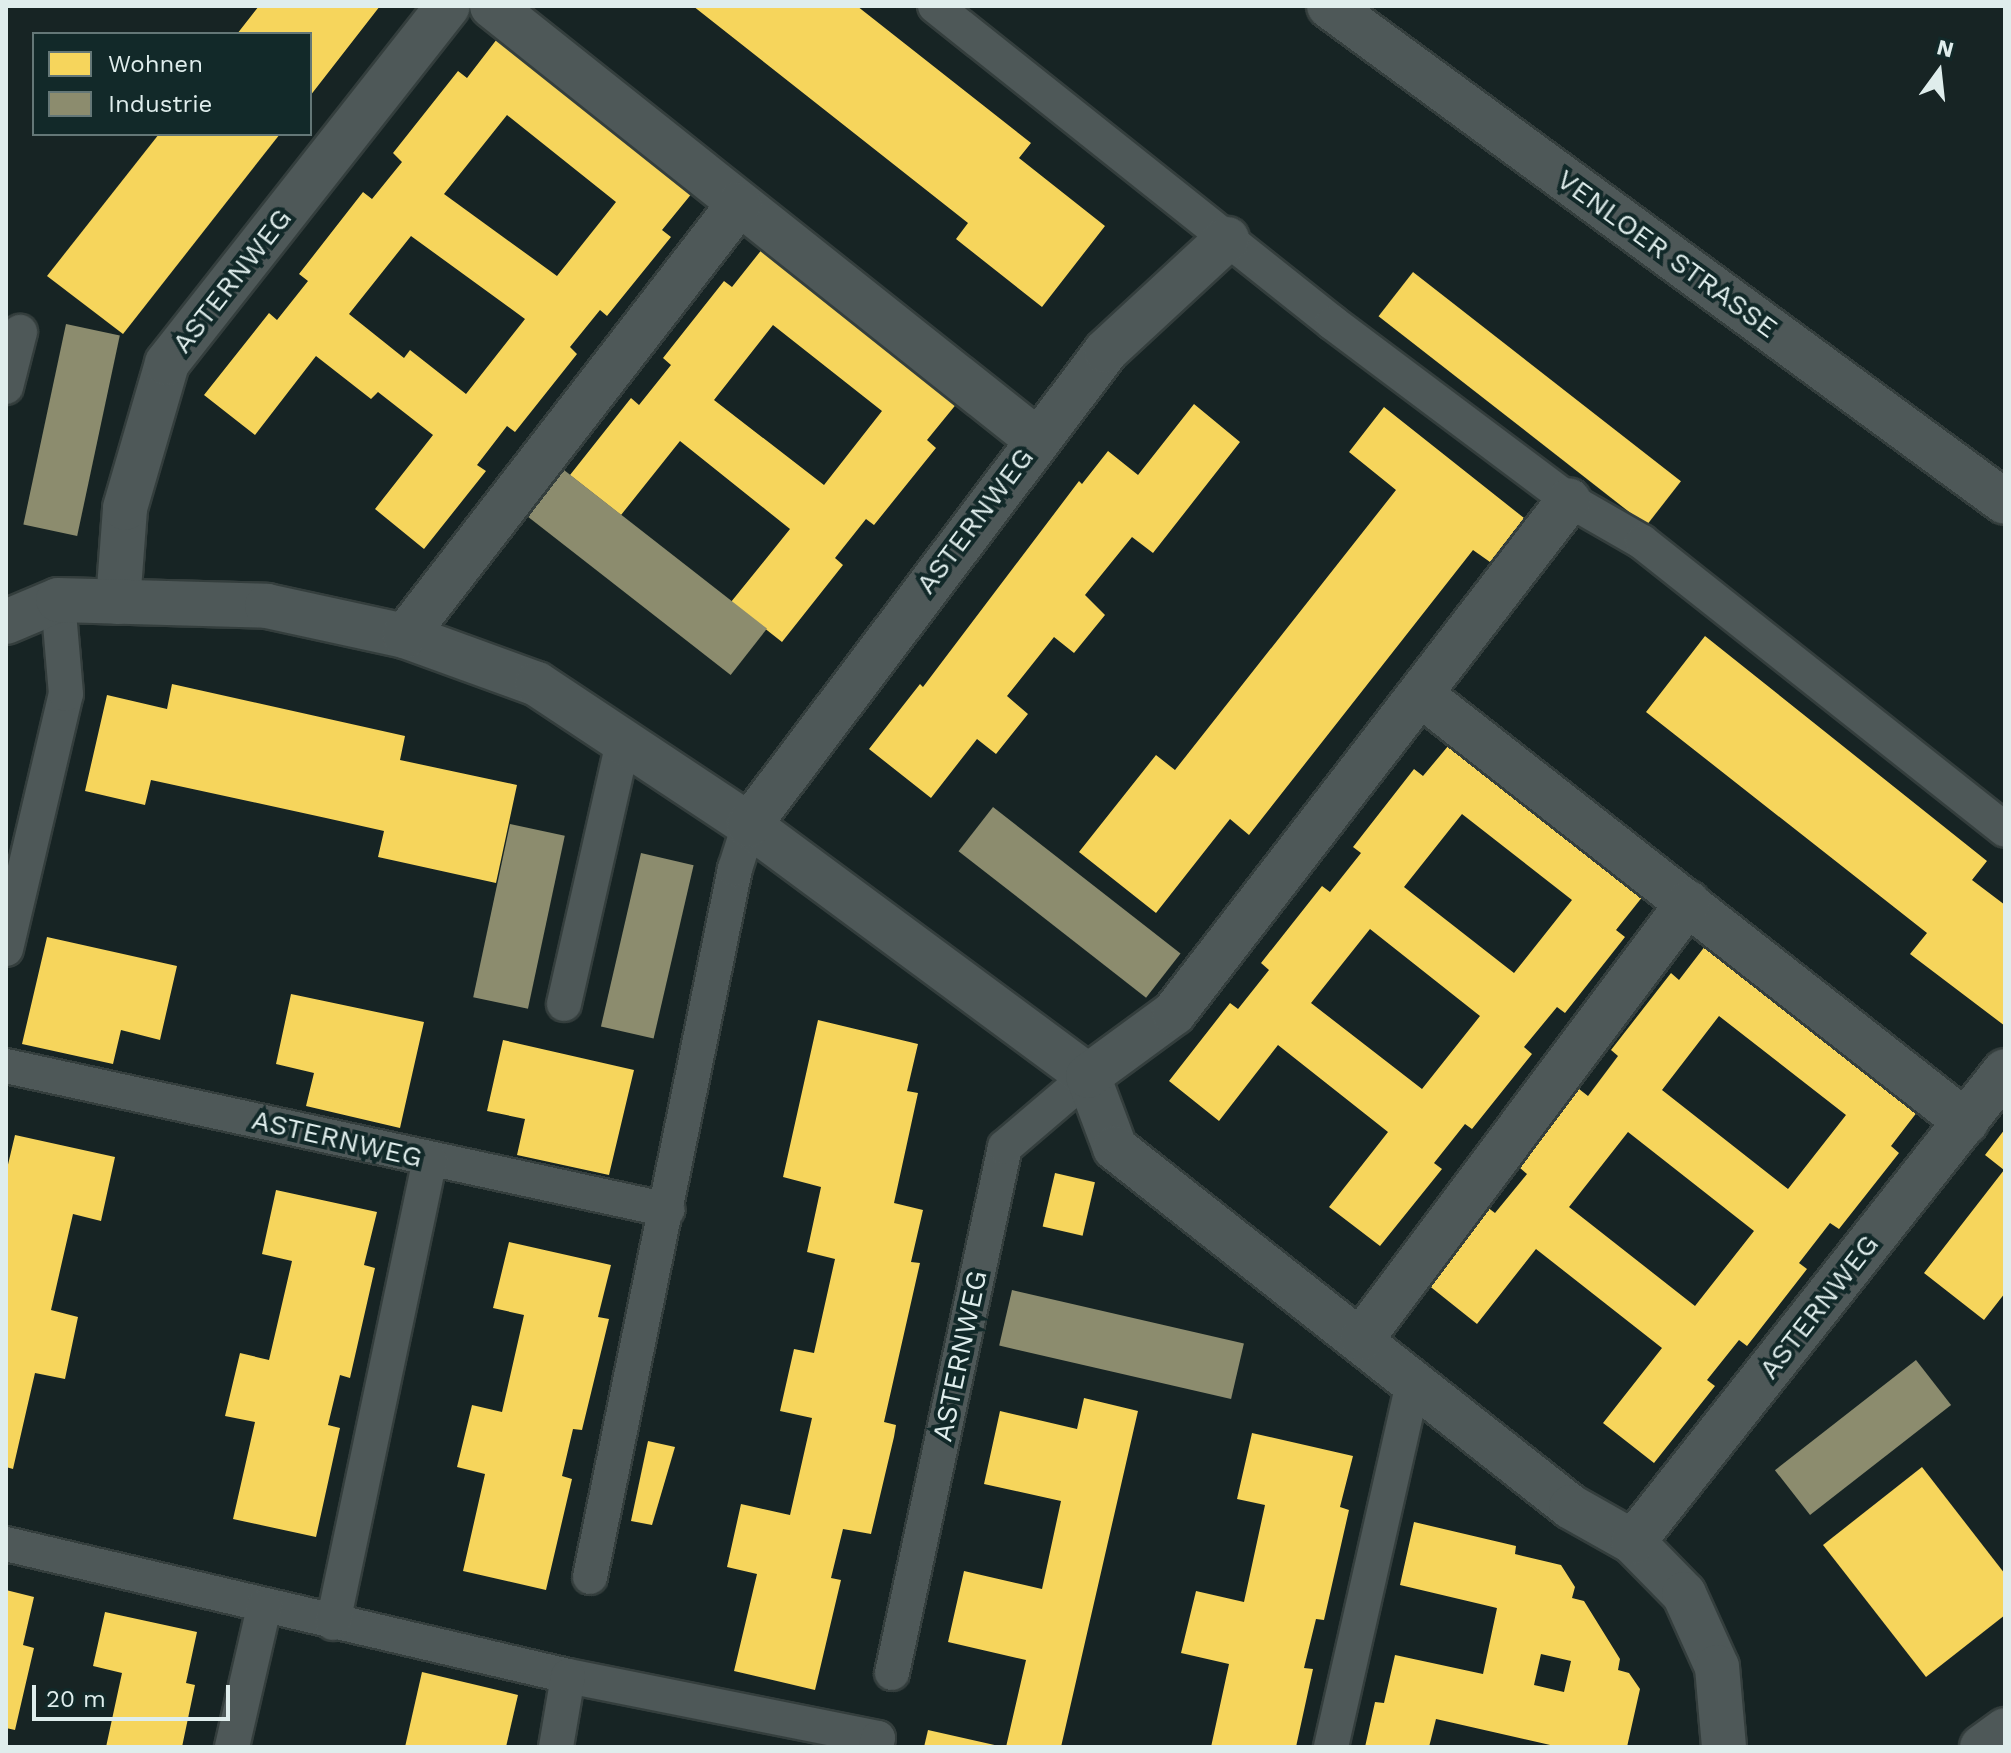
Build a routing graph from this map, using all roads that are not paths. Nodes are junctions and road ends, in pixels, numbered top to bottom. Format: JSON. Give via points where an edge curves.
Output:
{"nodes":[{"id":1,"x":448,"y":6,"type":"edge"},
{"id":2,"x":492,"y":6,"type":"edge"},
{"id":3,"x":935,"y":6,"type":"edge"},
{"id":4,"x":1329,"y":6,"type":"edge"},
{"id":5,"x":739,"y":204,"type":"junction"},
{"id":6,"x":1227,"y":239,"type":"junction"},
{"id":7,"x":20,"y":332,"type":"dead end"},
{"id":8,"x":6,"y":387,"type":"edge"},
{"id":9,"x":1036,"y":439,"type":"junction"},
{"id":10,"x":1569,"y":500,"type":"junction"},
{"id":11,"x":2005,"y":502,"type":"edge"},
{"id":12,"x":58,"y":600,"type":"junction"},
{"id":13,"x":118,"y":602,"type":"junction"},
{"id":14,"x":6,"y":622,"type":"edge"},
{"id":15,"x":405,"y":636,"type":"junction"},
{"id":16,"x":1420,"y":694,"type":"junction"},
{"id":17,"x":623,"y":742,"type":"junction"},
{"id":18,"x":749,"y":825,"type":"junction"},
{"id":19,"x":2005,"y":830,"type":"edge"},
{"id":20,"x":1688,"y":903,"type":"junction"},
{"id":21,"x":6,"y":949,"type":"edge"},
{"id":22,"x":564,"y":1004,"type":"dead end"},
{"id":23,"x":6,"y":1066,"type":"edge"},
{"id":24,"x":2005,"y":1071,"type":"edge"},
{"id":25,"x":1088,"y":1076,"type":"junction"},
{"id":26,"x":1966,"y":1122,"type":"junction"},
{"id":27,"x":430,"y":1160,"type":"junction"},
{"id":28,"x":668,"y":1210,"type":"junction"},
{"id":29,"x":1362,"y":1338,"type":"junction"},
{"id":30,"x":1413,"y":1383,"type":"junction"},
{"id":31,"x":1633,"y":1542,"type":"junction"},
{"id":32,"x":6,"y":1544,"type":"edge"},
{"id":33,"x":590,"y":1577,"type":"dead end"},
{"id":34,"x":264,"y":1607,"type":"junction"},
{"id":35,"x":333,"y":1623,"type":"junction"},
{"id":36,"x":892,"y":1673,"type":"dead end"},
{"id":37,"x":568,"y":1676,"type":"junction"},
{"id":38,"x":2005,"y":1730,"type":"edge"},
{"id":39,"x":877,"y":1743,"type":"edge"},
{"id":40,"x":232,"y":1747,"type":"edge"},
{"id":41,"x":556,"y":1747,"type":"edge"},
{"id":42,"x":1331,"y":1747,"type":"edge"},
{"id":43,"x":1724,"y":1747,"type":"edge"},
{"id":44,"x":1982,"y":1747,"type":"edge"}],
"edges":[{"from":1,"to":13,"type":"street","name":"ASTERNWEG","via":[[167,363],[125,508]]},
{"from":2,"to":5,"type":"street"},
{"from":3,"to":6,"type":"lane"},
{"from":4,"to":11,"type":"street","name":"VENLOER STRASSE"},
{"from":5,"to":9,"type":"street"},
{"from":5,"to":15,"type":"street"},
{"from":6,"to":9,"type":"street","name":"ASTERNWEG","via":[[1106,351]]},
{"from":6,"to":10,"type":"lane"},
{"from":7,"to":8,"type":"lane"},
{"from":9,"to":18,"type":"street","name":"ASTERNWEG"},
{"from":10,"to":16,"type":"street","name":"ASTERNWEG"},
{"from":10,"to":19,"type":"lane","via":[[1642,542]]},
{"from":12,"to":13,"type":"street"},
{"from":12,"to":14,"type":"street"},
{"from":12,"to":21,"type":"lane","via":[[66,694]]},
{"from":13,"to":15,"type":"street","via":[[267,606]]},
{"from":15,"to":17,"type":"street","via":[[537,684]]},
{"from":16,"to":20,"type":"street"},
{"from":16,"to":25,"type":"street","name":"ASTERNWEG","via":[[1174,1013]]},
{"from":17,"to":18,"type":"street"},
{"from":17,"to":22,"type":"lane"},
{"from":18,"to":25,"type":"street"},
{"from":18,"to":28,"type":"lane","name":"ASTERNWEG","via":[[735,869]]},
{"from":20,"to":26,"type":"street"},
{"from":20,"to":29,"type":"street"},
{"from":23,"to":27,"type":"lane","name":"ASTERNWEG"},
{"from":24,"to":26,"type":"street","name":"ASTERNWEG"},
{"from":25,"to":29,"type":"street","via":[[1115,1148]]},
{"from":25,"to":36,"type":"lane","name":"ASTERNWEG","via":[[1005,1147]]},
{"from":26,"to":31,"type":"street","name":"ASTERNWEG"},
{"from":27,"to":28,"type":"lane","name":"ASTERNWEG"},
{"from":27,"to":35,"type":"lane"},
{"from":28,"to":33,"type":"lane","name":"ASTERNWEG"},
{"from":29,"to":30,"type":"street"},
{"from":30,"to":31,"type":"street","via":[[1571,1507]]},
{"from":30,"to":42,"type":"lane"},
{"from":31,"to":43,"type":"street","via":[[1684,1594],[1717,1667]]},
{"from":32,"to":34,"type":"lane"},
{"from":34,"to":35,"type":"lane"},
{"from":34,"to":40,"type":"lane"},
{"from":35,"to":37,"type":"lane"},
{"from":37,"to":39,"type":"lane"},
{"from":37,"to":41,"type":"lane"},
{"from":38,"to":44,"type":"street"}]}
